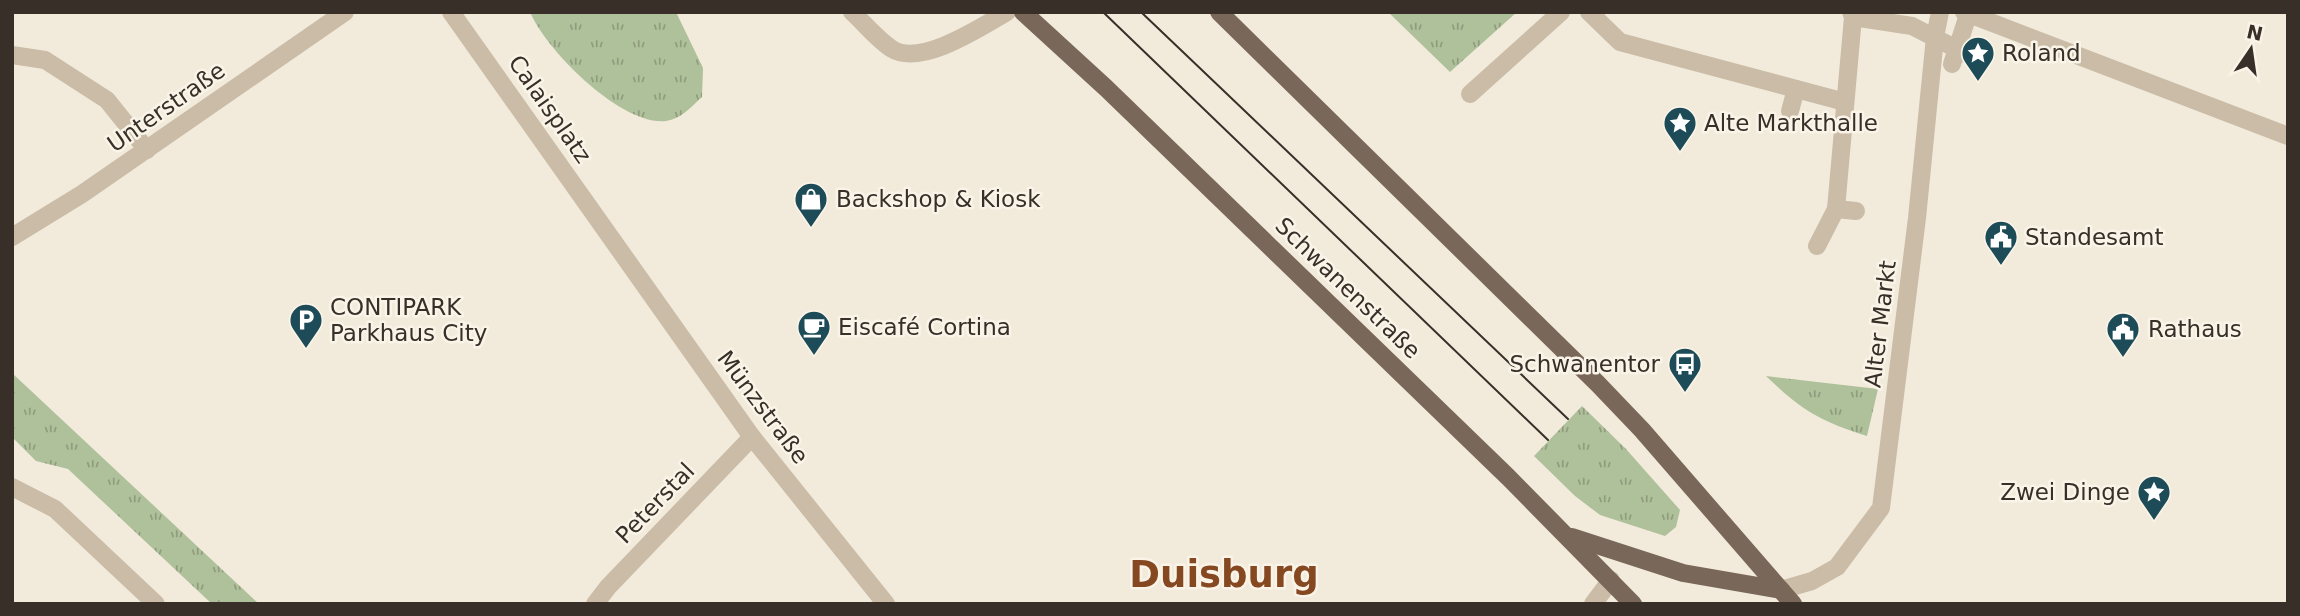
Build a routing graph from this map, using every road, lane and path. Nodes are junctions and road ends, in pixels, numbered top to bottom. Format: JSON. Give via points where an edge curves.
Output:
{"nodes":[{"id":1,"x":345,"y":12,"type":"edge"},
{"id":2,"x":451,"y":12,"type":"edge"},
{"id":3,"x":852,"y":12,"type":"edge"},
{"id":4,"x":1007,"y":12,"type":"edge"},
{"id":5,"x":1023,"y":12,"type":"edge"},
{"id":6,"x":1219,"y":12,"type":"edge"},
{"id":7,"x":1561,"y":12,"type":"edge"},
{"id":8,"x":1590,"y":12,"type":"edge"},
{"id":9,"x":1940,"y":12,"type":"edge"},
{"id":10,"x":1967,"y":13,"type":"edge"},
{"id":11,"x":1852,"y":14,"type":"edge"},
{"id":12,"x":1935,"y":37,"type":"junction"},
{"id":13,"x":12,"y":55,"type":"edge"},
{"id":14,"x":1954,"y":57,"type":"junction"},
{"id":15,"x":1980,"y":61,"type":"dead end"},
{"id":16,"x":1796,"y":89,"type":"junction"},
{"id":17,"x":1470,"y":94,"type":"dead end"},
{"id":18,"x":1845,"y":102,"type":"junction"},
{"id":19,"x":1790,"y":111,"type":"dead end"},
{"id":20,"x":2288,"y":136,"type":"edge"},
{"id":21,"x":147,"y":150,"type":"junction"},
{"id":22,"x":1836,"y":209,"type":"junction"},
{"id":23,"x":1856,"y":211,"type":"dead end"},
{"id":24,"x":608,"y":234,"type":"joint"},
{"id":25,"x":12,"y":237,"type":"edge"},
{"id":26,"x":1817,"y":246,"type":"dead end"},
{"id":27,"x":752,"y":437,"type":"junction"},
{"id":28,"x":12,"y":487,"type":"edge"},
{"id":29,"x":1569,"y":536,"type":"junction"},
{"id":30,"x":1611,"y":580,"type":"junction"},
{"id":31,"x":1781,"y":590,"type":"junction"},
{"id":32,"x":156,"y":604,"type":"edge"},
{"id":33,"x":595,"y":604,"type":"edge"},
{"id":34,"x":887,"y":604,"type":"edge"},
{"id":35,"x":1593,"y":604,"type":"edge"},
{"id":36,"x":1633,"y":604,"type":"edge"},
{"id":37,"x":1793,"y":604,"type":"edge"}],
"edges":[{"from":1,"to":21,"type":"street","name":"Unterstraße"},
{"from":2,"to":24,"type":"street","name":"Calaisplatz"},
{"from":3,"to":4,"type":"street","via":[[894,51],[920,54],[952,43]]},
{"from":5,"to":29,"type":"main road","name":"Schwanenstraße"},
{"from":6,"to":31,"type":"main road","via":[[1598,384]]},
{"from":7,"to":17,"type":"street"},
{"from":8,"to":16,"type":"street","via":[[1620,42]]},
{"from":9,"to":12,"type":"street","name":"Alter Markt"},
{"from":10,"to":14,"type":"street"},
{"from":10,"to":20,"type":"street"},
{"from":11,"to":12,"type":"street","via":[[1912,26]]},
{"from":11,"to":18,"type":"street"},
{"from":12,"to":14,"type":"street"},
{"from":12,"to":31,"type":"street","name":"Alter Markt","via":[[1881,508],[1837,567]]},
{"from":13,"to":21,"type":"street","via":[[45,60],[107,100]]},
{"from":14,"to":15,"type":"street"},
{"from":16,"to":18,"type":"street"},
{"from":16,"to":19,"type":"street"},
{"from":18,"to":22,"type":"street"},
{"from":21,"to":25,"type":"street","name":"Unterstraße"},
{"from":22,"to":23,"type":"street"},
{"from":22,"to":26,"type":"street"},
{"from":24,"to":27,"type":"street","name":"Münzstraße"},
{"from":27,"to":33,"type":"street","name":"Peterstal"},
{"from":27,"to":34,"type":"street","name":"Münzstraße"},
{"from":28,"to":32,"type":"street","via":[[55,509]]},
{"from":29,"to":30,"type":"main road","name":"Schwanenstraße"},
{"from":29,"to":31,"type":"main road","via":[[1683,573]]},
{"from":30,"to":35,"type":"street"},
{"from":30,"to":36,"type":"main road","name":"Schwanenstraße"},
{"from":31,"to":37,"type":"main road"}]}
